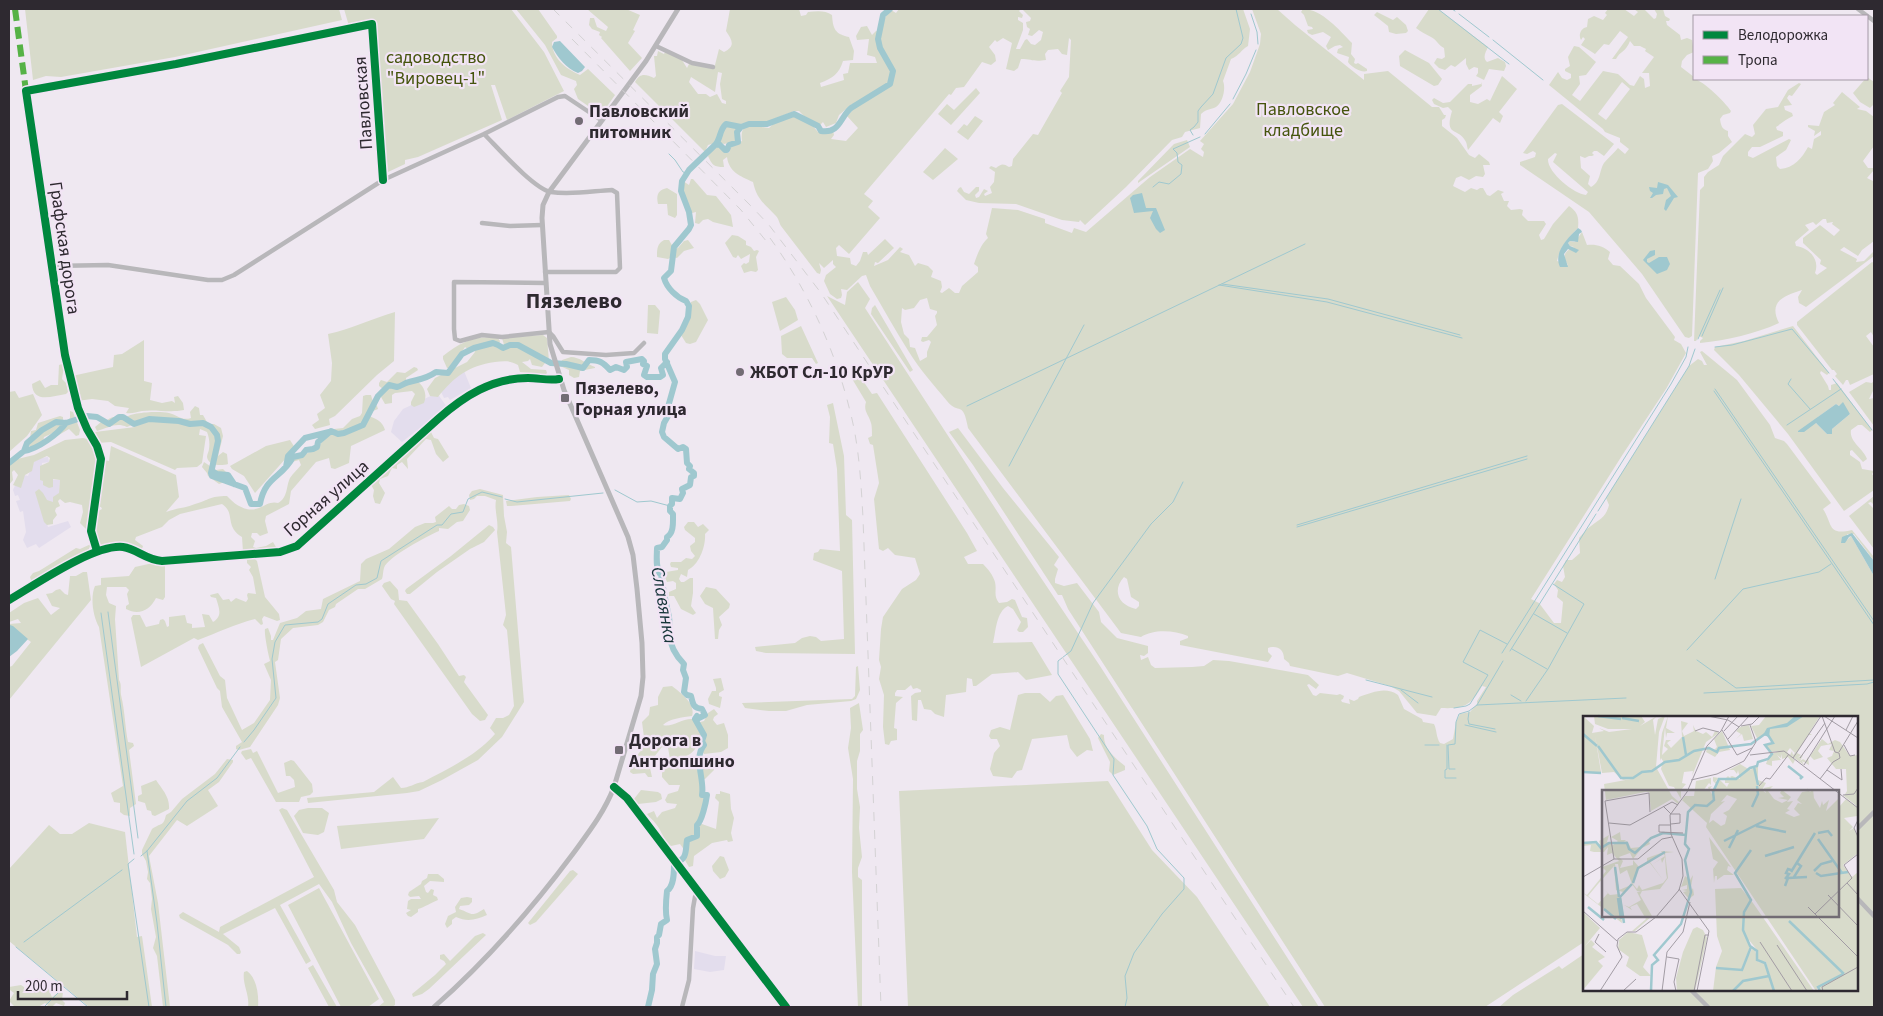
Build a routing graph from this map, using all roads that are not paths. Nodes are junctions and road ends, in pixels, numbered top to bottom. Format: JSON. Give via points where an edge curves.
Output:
{"nodes":[{"id":1,"x":678,"y":9,"type":"edge"},
{"id":2,"x":656,"y":46,"type":"junction"},
{"id":3,"x":714,"y":67,"type":"dead end"},
{"id":4,"x":26,"y":90,"type":"joint"},
{"id":5,"x":602,"y":120,"type":"junction"},
{"id":6,"x":484,"y":134,"type":"junction"},
{"id":7,"x":383,"y":180,"type":"junction"},
{"id":8,"x":549,"y":192,"type":"junction"},
{"id":9,"x":482,"y":223,"type":"dead end"},
{"id":10,"x":542,"y":224,"type":"junction"},
{"id":11,"x":52,"y":266,"type":"junction"},
{"id":12,"x":545,"y":272,"type":"junction"},
{"id":13,"x":546,"y":283,"type":"junction"},
{"id":14,"x":549,"y":332,"type":"junction"},
{"id":15,"x":644,"y":343,"type":"dead end"},
{"id":16,"x":559,"y":378,"type":"junction"},
{"id":17,"x":97,"y":551,"type":"junction"},
{"id":18,"x":9,"y":600,"type":"edge"},
{"id":19,"x":614,"y":787,"type":"junction"},
{"id":20,"x":1874,"y":812,"type":"edge"},
{"id":21,"x":1858,"y":828,"type":"edge"},
{"id":22,"x":698,"y":892,"type":"junction"},
{"id":23,"x":1858,"y":899,"type":"edge"},
{"id":24,"x":1874,"y":916,"type":"edge"},
{"id":25,"x":1692,"y":991,"type":"edge"},
{"id":26,"x":434,"y":1007,"type":"edge"},
{"id":27,"x":682,"y":1007,"type":"edge"},
{"id":28,"x":786,"y":1007,"type":"edge"},
{"id":29,"x":1708,"y":1007,"type":"edge"}],
"edges":[{"from":1,"to":2,"type":"main road"},
{"from":2,"to":3,"type":"street","via":[[692,63]]},
{"from":2,"to":5,"type":"main road"},
{"from":4,"to":7,"type":"street","name":"Павловская","via":[[176,64],[372,24]]},
{"from":4,"to":11,"type":"street","name":"Графская дорога"},
{"from":5,"to":6,"type":"street","via":[[562,96]]},
{"from":5,"to":8,"type":"main road"},
{"from":6,"to":7,"type":"street"},
{"from":6,"to":8,"type":"street","via":[[517,168]]},
{"from":7,"to":11,"type":"street","via":[[222,280],[108,265]]},
{"from":8,"to":10,"type":"main road","via":[[543,205]]},
{"from":8,"to":12,"type":"street","via":[[612,190],[617,193],[620,268],[608,273]]},
{"from":9,"to":10,"type":"street","via":[[510,226]]},
{"from":10,"to":12,"type":"main road"},
{"from":11,"to":17,"type":"street","name":"Графская дорога","via":[[65,355],[78,408],[101,458],[91,531]]},
{"from":12,"to":13,"type":"main road"},
{"from":13,"to":14,"type":"main road"},
{"from":13,"to":14,"type":"street","via":[[454,282],[454,329],[455,339],[460,341],[482,335]]},
{"from":14,"to":15,"type":"street","via":[[563,352],[634,354]]},
{"from":14,"to":16,"type":"main road"},
{"from":16,"to":17,"type":"street","name":"Горная улица","via":[[516,378],[467,395],[287,551],[146,561],[125,547]]},
{"from":16,"to":19,"type":"main road","via":[[634,556],[642,643],[642,686]]},
{"from":17,"to":18,"type":"street"},
{"from":19,"to":22,"type":"street","via":[[627,798]]},
{"from":19,"to":26,"type":"main road","via":[[597,822],[528,910],[457,987]]},
{"from":20,"to":21,"type":"street"},
{"from":22,"to":27,"type":"street","via":[[694,897],[689,980]]},
{"from":22,"to":28,"type":"street"},
{"from":23,"to":24,"type":"street"},
{"from":25,"to":29,"type":"street"}]}
